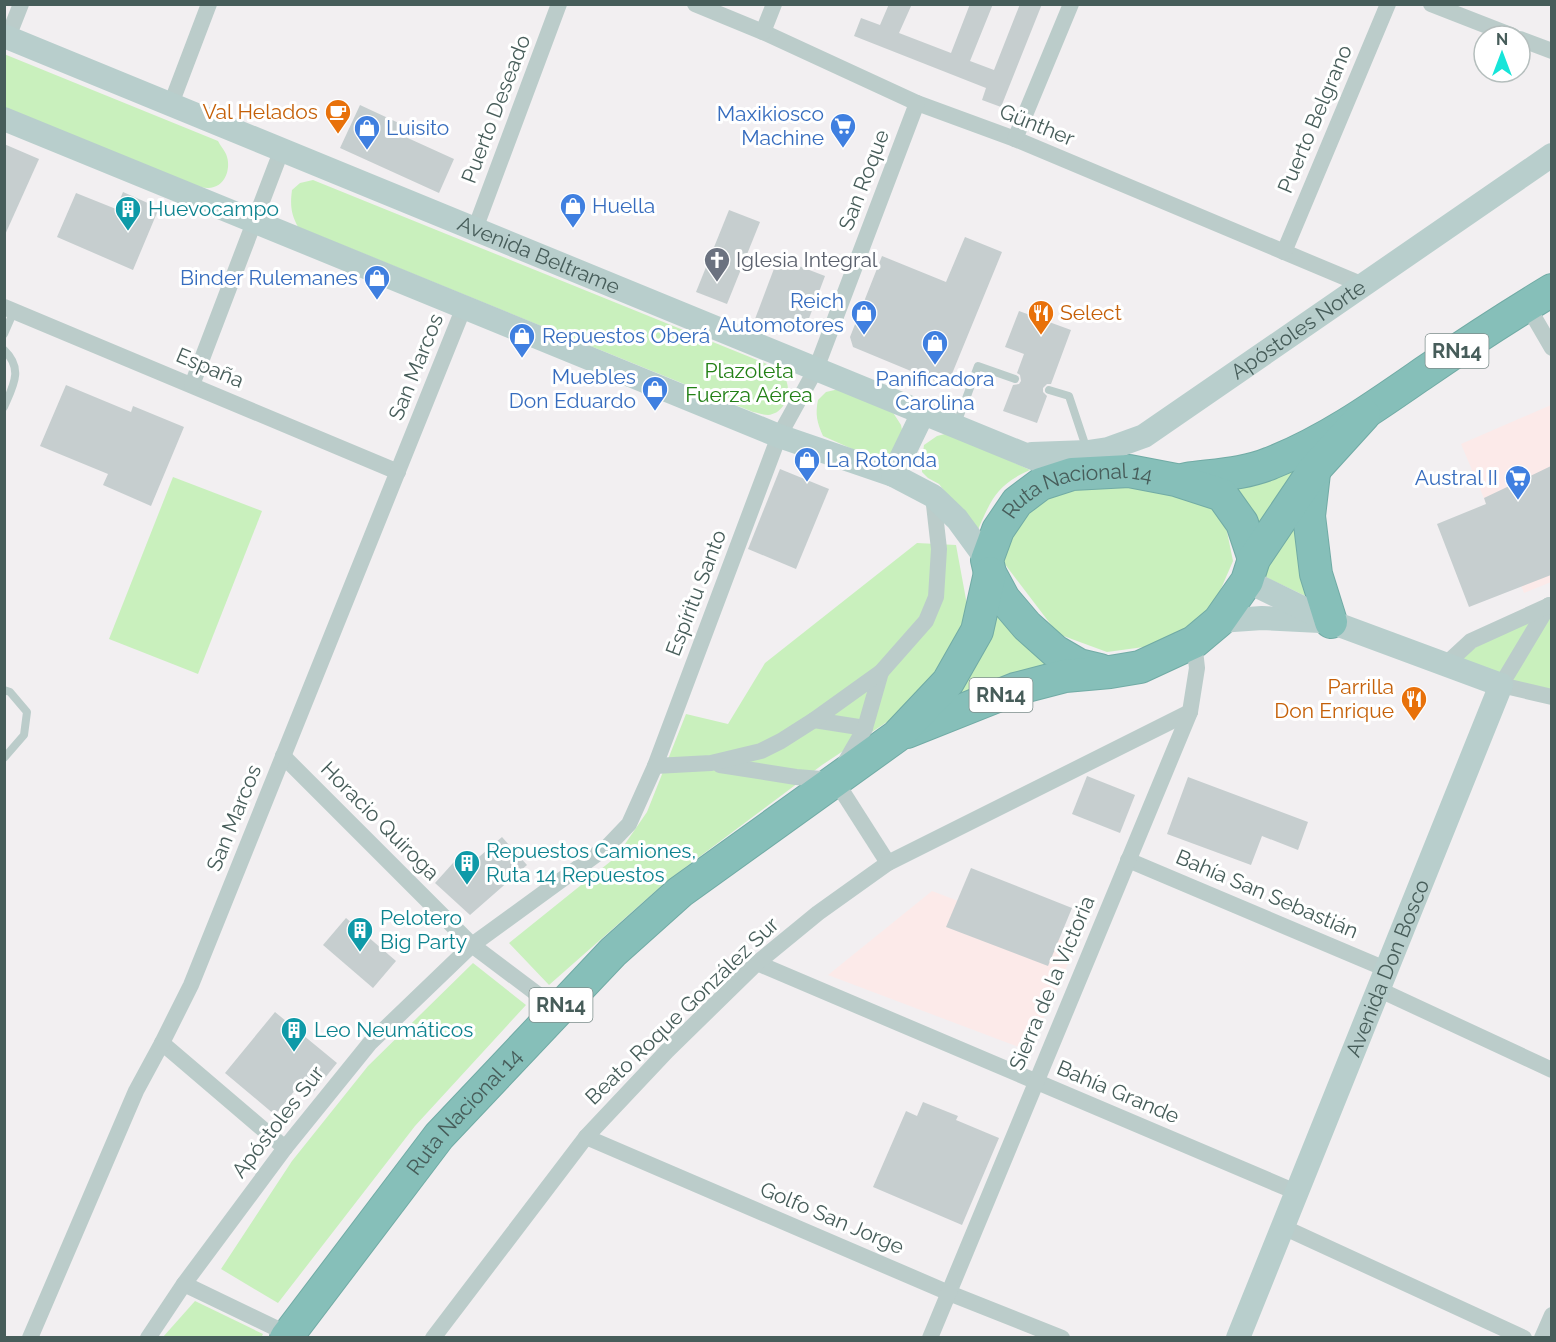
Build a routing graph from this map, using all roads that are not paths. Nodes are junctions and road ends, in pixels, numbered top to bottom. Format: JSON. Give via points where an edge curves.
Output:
{"nodes":[{"id":1,"x":21,"y":4,"type":"edge"},
{"id":2,"x":209,"y":4,"type":"edge"},
{"id":3,"x":559,"y":4,"type":"edge"},
{"id":4,"x":695,"y":4,"type":"edge"},
{"id":5,"x":774,"y":4,"type":"edge"},
{"id":6,"x":1071,"y":4,"type":"edge"},
{"id":7,"x":1388,"y":4,"type":"edge"},
{"id":8,"x":1431,"y":4,"type":"edge"},
{"id":9,"x":1482,"y":24,"type":"edge"},
{"id":10,"x":763,"y":32,"type":"junction"},
{"id":11,"x":6,"y":37,"type":"edge"},
{"id":12,"x":1532,"y":44,"type":"edge"},
{"id":13,"x":1551,"y":51,"type":"edge"},
{"id":14,"x":917,"y":103,"type":"junction"},
{"id":15,"x":171,"y":104,"type":"junction"},
{"id":16,"x":4,"y":119,"type":"edge"},
{"id":17,"x":1015,"y":139,"type":"junction"},
{"id":18,"x":282,"y":149,"type":"junction"},
{"id":19,"x":1551,"y":155,"type":"edge"},
{"id":20,"x":255,"y":222,"type":"junction"},
{"id":21,"x":475,"y":229,"type":"junction"},
{"id":22,"x":1284,"y":252,"type":"junction"},
{"id":23,"x":1363,"y":285,"type":"junction"},
{"id":24,"x":1539,"y":297,"type":"edge"},
{"id":25,"x":464,"y":307,"type":"junction"},
{"id":26,"x":9,"y":309,"type":"edge"},
{"id":27,"x":4,"y":334,"type":"edge"},
{"id":28,"x":1551,"y":348,"type":"edge"},
{"id":29,"x":4,"y":350,"type":"edge"},
{"id":30,"x":816,"y":369,"type":"junction"},
{"id":31,"x":1015,"y":379,"type":"dead end"},
{"id":32,"x":192,"y":385,"type":"junction"},
{"id":33,"x":1049,"y":390,"type":"dead end"},
{"id":34,"x":4,"y":407,"type":"edge"},
{"id":35,"x":923,"y":412,"type":"junction"},
{"id":36,"x":1364,"y":415,"type":"junction"},
{"id":37,"x":956,"y":426,"type":"junction"},
{"id":38,"x":779,"y":436,"type":"junction"},
{"id":39,"x":1080,"y":463,"type":"junction"},
{"id":40,"x":1314,"y":470,"type":"junction"},
{"id":41,"x":398,"y":472,"type":"junction"},
{"id":42,"x":893,"y":476,"type":"junction"},
{"id":43,"x":1176,"y":480,"type":"junction"},
{"id":44,"x":933,"y":495,"type":"junction"},
{"id":45,"x":989,"y":567,"type":"junction"},
{"id":46,"x":1250,"y":570,"type":"junction"},
{"id":47,"x":1550,"y":604,"type":"edge"},
{"id":48,"x":1219,"y":621,"type":"junction"},
{"id":49,"x":1331,"y":622,"type":"junction"},
{"id":50,"x":1194,"y":642,"type":"junction"},
{"id":51,"x":1445,"y":665,"type":"junction"},
{"id":52,"x":881,"y":672,"type":"junction"},
{"id":53,"x":1110,"y":672,"type":"junction"},
{"id":54,"x":1501,"y":685,"type":"junction"},
{"id":55,"x":4,"y":690,"type":"edge"},
{"id":56,"x":1551,"y":698,"type":"edge"},
{"id":57,"x":1190,"y":712,"type":"junction"},
{"id":58,"x":814,"y":720,"type":"junction"},
{"id":59,"x":865,"y":728,"type":"junction"},
{"id":60,"x":897,"y":736,"type":"junction"},
{"id":61,"x":283,"y":756,"type":"junction"},
{"id":62,"x":4,"y":758,"type":"edge"},
{"id":63,"x":711,"y":763,"type":"junction"},
{"id":64,"x":655,"y":766,"type":"junction"},
{"id":65,"x":835,"y":780,"type":"junction"},
{"id":66,"x":1128,"y":860,"type":"junction"},
{"id":67,"x":888,"y":863,"type":"junction"},
{"id":68,"x":472,"y":945,"type":"junction"},
{"id":69,"x":757,"y":963,"type":"junction"},
{"id":70,"x":1384,"y":980,"type":"junction"},
{"id":71,"x":557,"y":1009,"type":"junction"},
{"id":72,"x":162,"y":1043,"type":"junction"},
{"id":73,"x":1551,"y":1070,"type":"edge"},
{"id":74,"x":1036,"y":1081,"type":"junction"},
{"id":75,"x":586,"y":1137,"type":"junction"},
{"id":76,"x":285,"y":1148,"type":"junction"},
{"id":77,"x":1296,"y":1192,"type":"junction"},
{"id":78,"x":1283,"y":1227,"type":"junction"},
{"id":79,"x":184,"y":1284,"type":"junction"},
{"id":80,"x":949,"y":1293,"type":"junction"},
{"id":81,"x":1551,"y":1315,"type":"edge"},
{"id":82,"x":287,"y":1336,"type":"edge"},
{"id":83,"x":30,"y":1338,"type":"edge"},
{"id":84,"x":148,"y":1338,"type":"edge"},
{"id":85,"x":433,"y":1338,"type":"edge"},
{"id":86,"x":930,"y":1338,"type":"edge"},
{"id":87,"x":1062,"y":1338,"type":"edge"},
{"id":88,"x":1238,"y":1338,"type":"edge"},
{"id":89,"x":1524,"y":1338,"type":"edge"},
{"id":90,"x":1542,"y":1338,"type":"edge"}],
"edges":[{"from":1,"to":11,"type":"street"},
{"from":2,"to":15,"type":"street"},
{"from":3,"to":21,"type":"street","name":"Puerto Deseado"},
{"from":4,"to":10,"type":"street","name":"Günther"},
{"from":5,"to":10,"type":"street"},
{"from":6,"to":17,"type":"street"},
{"from":7,"to":22,"type":"street","name":"Puerto Belgrano"},
{"from":8,"to":9,"type":"street"},
{"from":10,"to":14,"type":"street","name":"Günther"},
{"from":11,"to":15,"type":"main road","name":"Avenida Beltrame"},
{"from":12,"to":13,"type":"street"},
{"from":14,"to":17,"type":"street","name":"Günther"},
{"from":14,"to":30,"type":"street","name":"San Roque"},
{"from":15,"to":18,"type":"main road","name":"Avenida Beltrame"},
{"from":16,"to":20,"type":"main road"},
{"from":17,"to":22,"type":"street","name":"Günther"},
{"from":18,"to":20,"type":"street"},
{"from":18,"to":21,"type":"main road","name":"Avenida Beltrame"},
{"from":19,"to":23,"type":"main road","name":"Apóstoles Norte"},
{"from":20,"to":25,"type":"main road"},
{"from":20,"to":32,"type":"street"},
{"from":21,"to":30,"type":"main road","name":"Avenida Beltrame"},
{"from":22,"to":23,"type":"street","name":"Günther"},
{"from":23,"to":39,"type":"main road","name":"Apóstoles Norte","via":[[1144,436]]},
{"from":24,"to":28,"type":"street"},
{"from":24,"to":36,"type":"highway","name":"Ruta Nacional 14","number":"RN14"},
{"from":25,"to":38,"type":"main road"},
{"from":25,"to":41,"type":"street","name":"San Marcos"},
{"from":26,"to":27,"type":"lane"},
{"from":26,"to":32,"type":"street","name":"España"},
{"from":29,"to":34,"type":"lane","via":[[13,358],[16,376]]},
{"from":30,"to":35,"type":"main road","name":"Avenida Beltrame"},
{"from":30,"to":38,"type":"street","name":"San Roque"},
{"from":31,"to":37,"type":"lane","via":[[978,366]]},
{"from":32,"to":41,"type":"street","name":"España"},
{"from":33,"to":39,"type":"lane","via":[[1069,396]]},
{"from":35,"to":37,"type":"main road","name":"Avenida Beltrame"},
{"from":35,"to":42,"type":"main road"},
{"from":36,"to":40,"type":"highway","name":"Ruta Nacional 14","number":"RN14"},
{"from":36,"to":43,"type":"highway","name":"Ruta Nacional 14","number":"RN14","via":[[1270,464]]},
{"from":37,"to":39,"type":"main road","name":"Avenida Beltrame","via":[[1024,454]]},
{"from":38,"to":42,"type":"main road"},
{"from":38,"to":64,"type":"street","name":"Espíritu Santo"},
{"from":39,"to":43,"type":"highway","name":"Ruta Nacional 14","number":"RN14"},
{"from":39,"to":45,"type":"highway","name":"Ruta Nacional 14","number":"RN14","via":[[1017,502],[998,530]]},
{"from":40,"to":46,"type":"highway","name":"Ruta Nacional 14","number":"RN14"},
{"from":40,"to":49,"type":"highway","via":[[1309,516],[1316,574]]},
{"from":41,"to":61,"type":"street","name":"San Marcos"},
{"from":42,"to":44,"type":"main road"},
{"from":43,"to":46,"type":"highway","name":"Ruta Nacional 14","number":"RN14","via":[[1222,495],[1242,523]]},
{"from":44,"to":45,"type":"main road","via":[[957,519]]},
{"from":44,"to":52,"type":"street","via":[[939,549],[936,597],[926,621]]},
{"from":45,"to":53,"type":"highway","name":"Ruta Nacional 14","number":"RN14","via":[[1004,598],[1055,651],[1079,665]]},
{"from":45,"to":60,"type":"highway","name":"Ruta Nacional 14","number":"RN14","via":[[977,631],[948,682]]},
{"from":46,"to":48,"type":"highway","name":"Ruta Nacional 14","number":"RN14"},
{"from":46,"to":49,"type":"main road"},
{"from":47,"to":51,"type":"street","via":[[1471,641]]},
{"from":47,"to":54,"type":"street","name":"Avenida Don Bosco"},
{"from":48,"to":49,"type":"main road","via":[[1262,618]]},
{"from":48,"to":50,"type":"highway","name":"Ruta Nacional 14","number":"RN14"},
{"from":49,"to":51,"type":"main road"},
{"from":50,"to":53,"type":"highway","name":"Ruta Nacional 14","number":"RN14","via":[[1140,667]]},
{"from":50,"to":57,"type":"street","name":"Sierra de la Victoria","via":[[1197,668]]},
{"from":51,"to":54,"type":"main road"},
{"from":52,"to":58,"type":"street"},
{"from":52,"to":59,"type":"street"},
{"from":53,"to":60,"type":"highway","name":"Ruta Nacional 14","number":"RN14","via":[[1065,676],[1016,689]]},
{"from":54,"to":56,"type":"street"},
{"from":54,"to":70,"type":"main road","name":"Avenida Don Bosco"},
{"from":55,"to":62,"type":"lane","via":[[27,712],[24,735]]},
{"from":57,"to":66,"type":"street","name":"Sierra de la Victoria"},
{"from":57,"to":67,"type":"street","name":"Beato Roque González Sur"},
{"from":58,"to":59,"type":"street"},
{"from":58,"to":63,"type":"street","via":[[761,751]]},
{"from":59,"to":65,"type":"street"},
{"from":60,"to":65,"type":"highway","name":"Ruta Nacional 14","number":"RN14"},
{"from":61,"to":68,"type":"street","name":"Horacio Quiroga"},
{"from":61,"to":72,"type":"street","name":"San Marcos","via":[[191,985]]},
{"from":63,"to":64,"type":"street"},
{"from":63,"to":65,"type":"street"},
{"from":64,"to":68,"type":"street","name":"Apóstoles Sur","via":[[629,824],[609,846]]},
{"from":65,"to":67,"type":"street"},
{"from":65,"to":71,"type":"highway","name":"Ruta Nacional 14","number":"RN14","via":[[680,892]]},
{"from":66,"to":70,"type":"street","name":"Bahía San Sebastián"},
{"from":66,"to":74,"type":"street","name":"Sierra de la Victoria"},
{"from":67,"to":69,"type":"street","name":"Beato Roque González Sur"},
{"from":68,"to":71,"type":"street","name":"Horacio Quiroga"},
{"from":68,"to":76,"type":"street","name":"Apóstoles Sur","via":[[370,1044]]},
{"from":69,"to":74,"type":"street","name":"Bahía Grande"},
{"from":69,"to":75,"type":"street","name":"Beato Roque González Sur"},
{"from":70,"to":73,"type":"street","name":"Bahía San Sebastián"},
{"from":70,"to":77,"type":"main road","name":"Avenida Don Bosco"},
{"from":71,"to":82,"type":"highway","name":"Ruta Nacional 14","number":"RN14","via":[[439,1136]]},
{"from":72,"to":76,"type":"street"},
{"from":72,"to":83,"type":"street","name":"San Marcos","via":[[135,1091]]},
{"from":74,"to":77,"type":"street","name":"Bahía Grande"},
{"from":74,"to":80,"type":"street","name":"Sierra de la Victoria"},
{"from":75,"to":80,"type":"street","name":"Golfo San Jorge"},
{"from":75,"to":85,"type":"street","name":"Beato Roque González Sur"},
{"from":76,"to":79,"type":"street","name":"Apóstoles Sur"},
{"from":77,"to":78,"type":"main road","name":"Avenida Don Bosco"},
{"from":78,"to":88,"type":"main road","name":"Avenida Don Bosco"},
{"from":78,"to":89,"type":"street"},
{"from":79,"to":82,"type":"street"},
{"from":79,"to":84,"type":"street","name":"Apóstoles Sur"},
{"from":80,"to":86,"type":"street","name":"Sierra de la Victoria"},
{"from":80,"to":87,"type":"street","name":"Golfo San Jorge"},
{"from":81,"to":90,"type":"street"}]}
